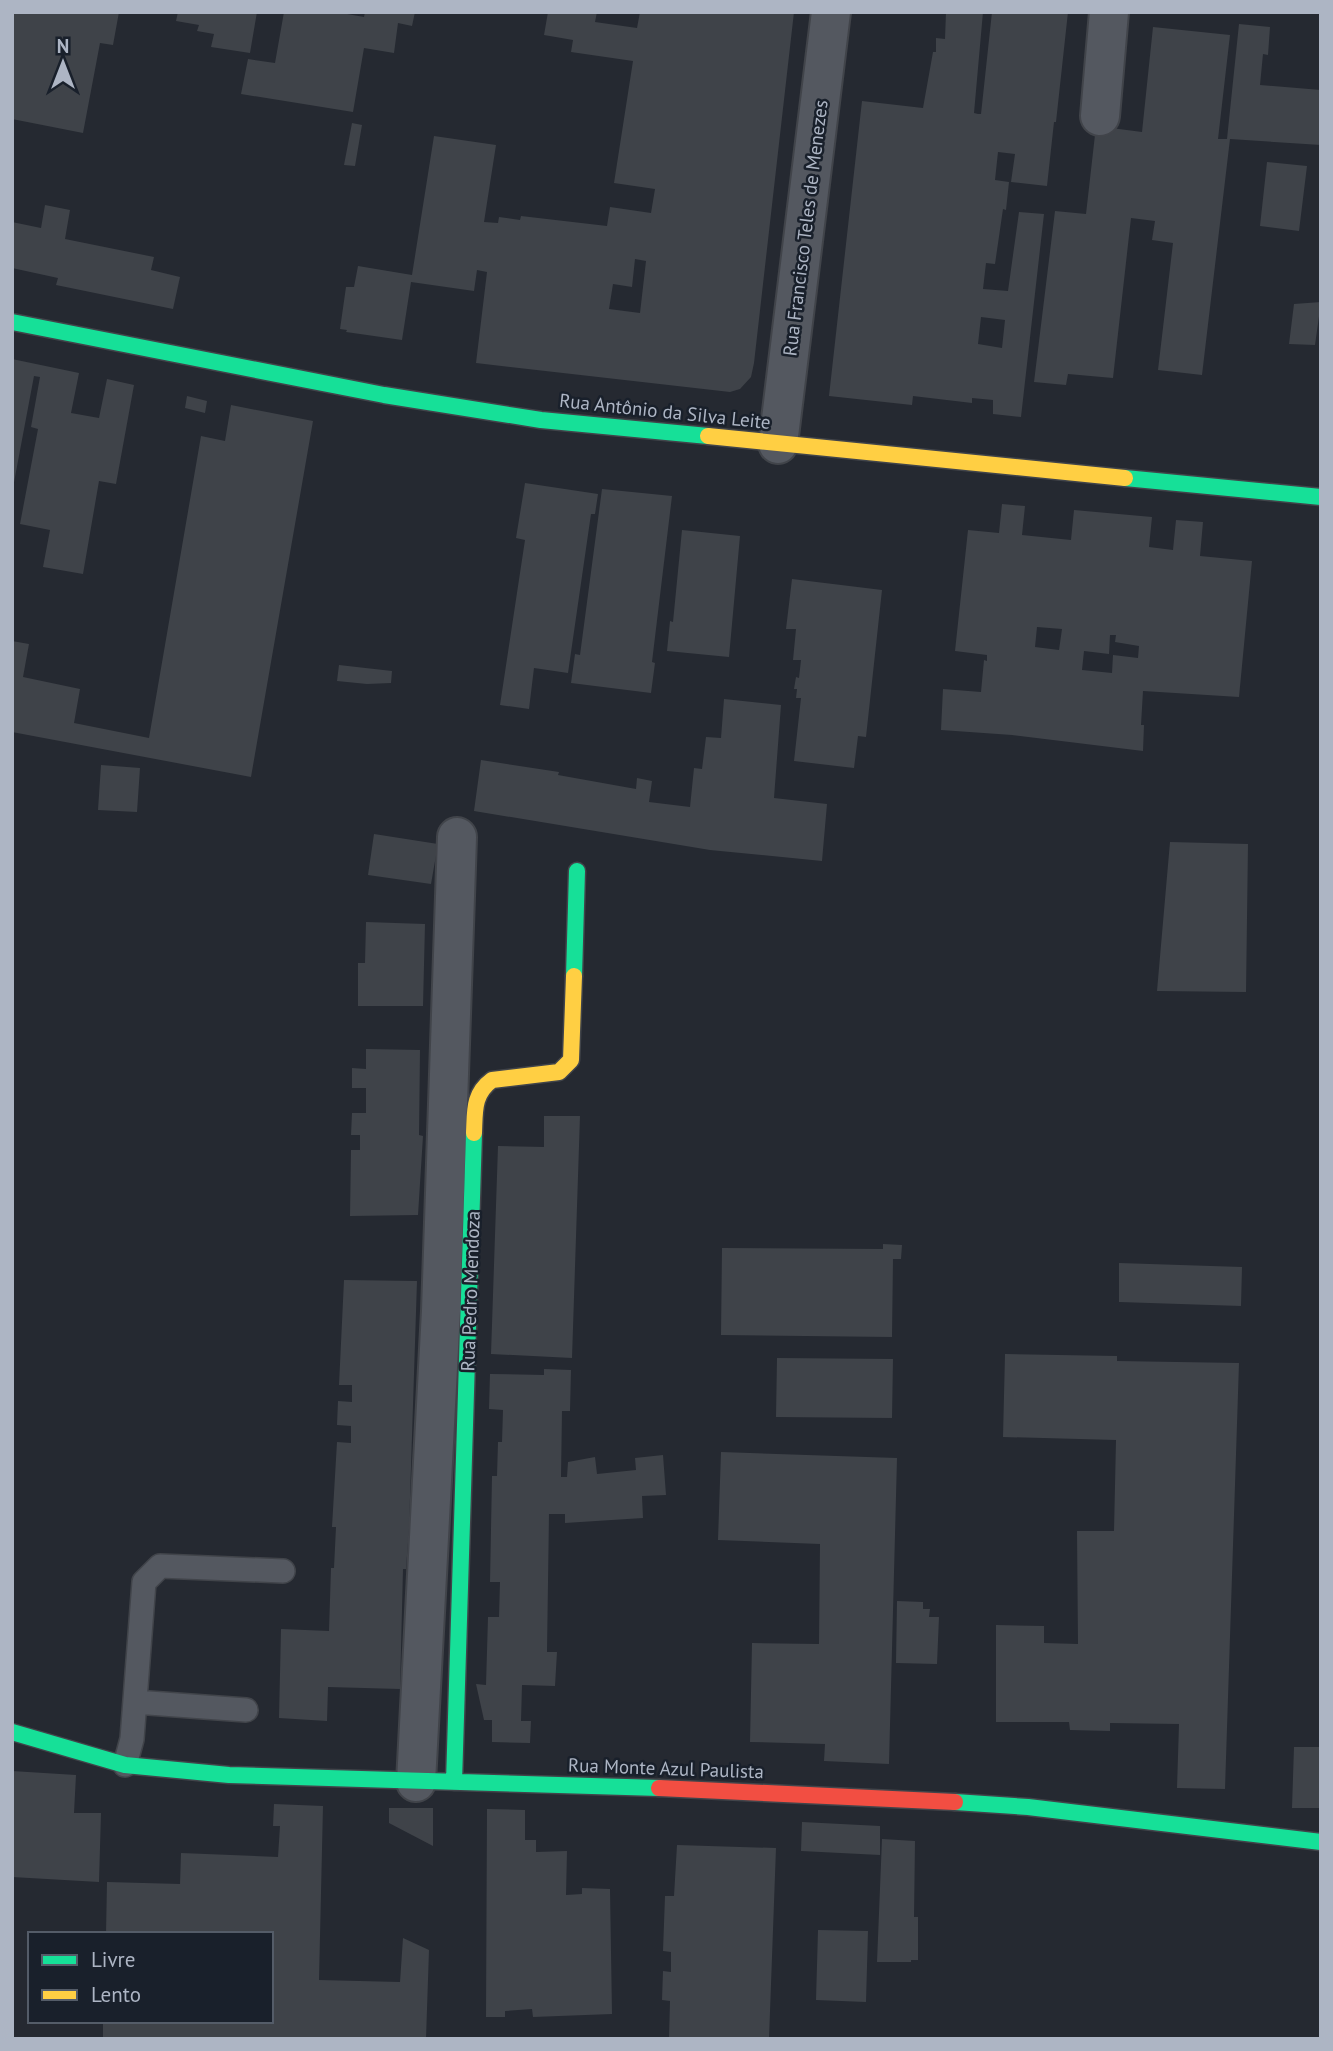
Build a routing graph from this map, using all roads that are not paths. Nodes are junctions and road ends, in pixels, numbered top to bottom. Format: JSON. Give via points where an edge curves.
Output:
{"nodes":[{"id":1,"x":831,"y":12,"type":"edge"},
{"id":2,"x":1109,"y":12,"type":"edge"},
{"id":3,"x":1100,"y":116,"type":"dead end"},
{"id":4,"x":12,"y":322,"type":"edge"},
{"id":5,"x":778,"y":444,"type":"junction"},
{"id":6,"x":1321,"y":497,"type":"edge"},
{"id":7,"x":457,"y":837,"type":"dead end"},
{"id":8,"x":577,"y":871,"type":"dead end"},
{"id":9,"x":284,"y":1571,"type":"dead end"},
{"id":10,"x":135,"y":1702,"type":"junction"},
{"id":11,"x":246,"y":1710,"type":"dead end"},
{"id":12,"x":12,"y":1732,"type":"edge"},
{"id":13,"x":125,"y":1765,"type":"junction"},
{"id":14,"x":416,"y":1783,"type":"junction"},
{"id":15,"x":454,"y":1783,"type":"junction"},
{"id":16,"x":1321,"y":1842,"type":"edge"}],
"edges":[{"from":1,"to":5,"type":"street","name":"Rua Francisco Teles de Menezes"},
{"from":2,"to":3,"type":"street"},
{"from":4,"to":5,"type":"street","name":"Rua Antônio da Silva Leite","via":[[384,396],[541,420]]},
{"from":5,"to":6,"type":"street","name":"Rua Antônio da Silva Leite"},
{"from":7,"to":14,"type":"street","name":"Rua Pedro Mendoza","via":[[441,1311]]},
{"from":8,"to":15,"type":"street","name":"Rua Pedro Mendoza","via":[[571,1060],[559,1072],[492,1080],[477,1094],[475,1105]]},
{"from":9,"to":10,"type":"lane","via":[[160,1566],[144,1582]]},
{"from":10,"to":11,"type":"lane"},
{"from":10,"to":13,"type":"lane"},
{"from":12,"to":13,"type":"street","name":"Rua Monte Azul Paulista"},
{"from":13,"to":14,"type":"street","name":"Rua Monte Azul Paulista","via":[[229,1775]]},
{"from":14,"to":15,"type":"street","name":"Rua Monte Azul Paulista"},
{"from":15,"to":16,"type":"street","name":"Rua Monte Azul Paulista","via":[[736,1790],[976,1803]]}]}
